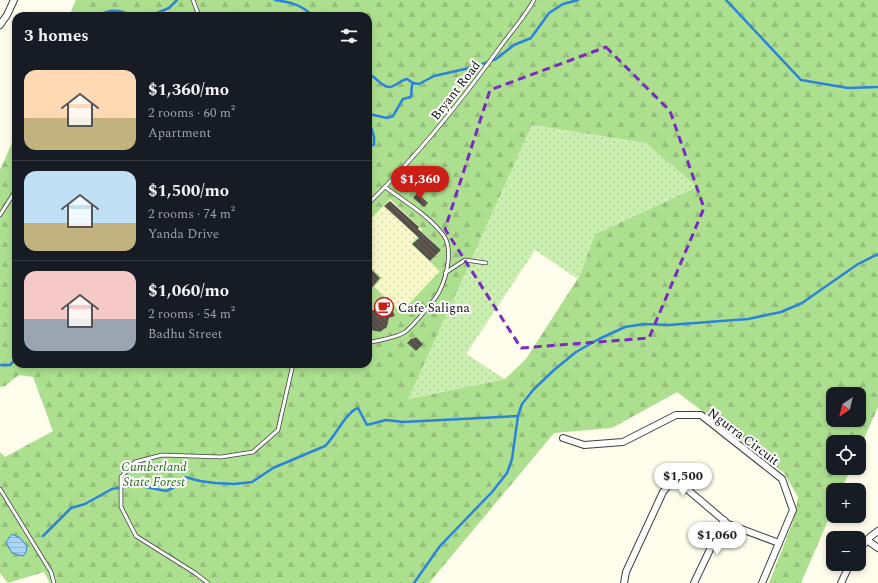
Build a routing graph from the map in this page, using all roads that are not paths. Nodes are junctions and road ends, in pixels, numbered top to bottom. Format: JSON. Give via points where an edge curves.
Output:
{"nodes":[{"id":1,"x":14,"y":0,"type":"edge"},
{"id":2,"x":193,"y":0,"type":"edge"},
{"id":3,"x":533,"y":1,"type":"edge"},
{"id":4,"x":198,"y":12,"type":"edge"},
{"id":5,"x":0,"y":25,"type":"edge"},
{"id":6,"x":385,"y":187,"type":"junction"},
{"id":7,"x":12,"y":196,"type":"edge"},
{"id":8,"x":372,"y":200,"type":"edge"},
{"id":9,"x":0,"y":215,"type":"edge"},
{"id":10,"x":486,"y":263,"type":"dead end"},
{"id":11,"x":445,"y":274,"type":"junction"},
{"id":12,"x":372,"y":342,"type":"edge"},
{"id":13,"x":292,"y":368,"type":"edge"},
{"id":14,"x":563,"y":438,"type":"dead end"},
{"id":15,"x":0,"y":489,"type":"edge"},
{"id":16,"x":724,"y":520,"type":"junction"},
{"id":17,"x":878,"y":532,"type":"edge"},
{"id":18,"x":868,"y":540,"type":"joint"},
{"id":19,"x":779,"y":544,"type":"junction"},
{"id":20,"x":878,"y":548,"type":"edge"},
{"id":21,"x":847,"y":571,"type":"edge"},
{"id":22,"x":54,"y":583,"type":"edge"},
{"id":23,"x":208,"y":583,"type":"edge"},
{"id":24,"x":624,"y":583,"type":"edge"},
{"id":25,"x":694,"y":583,"type":"edge"},
{"id":26,"x":762,"y":583,"type":"edge"},
{"id":27,"x":841,"y":583,"type":"edge"}],
"edges":[{"from":1,"to":5,"type":"street"},
{"from":2,"to":4,"type":"lane"},
{"from":3,"to":6,"type":"lane","name":"Bryant Road","via":[[444,120]]},
{"from":6,"to":8,"type":"lane","name":"Bryant Road"},
{"from":6,"to":11,"type":"lane","via":[[424,216],[444,237],[449,255]]},
{"from":7,"to":9,"type":"lane"},
{"from":10,"to":11,"type":"lane","via":[[465,260]]},
{"from":11,"to":12,"type":"lane","via":[[433,301],[405,332]]},
{"from":13,"to":23,"type":"lane","via":[[278,430],[253,452],[221,458],[162,455],[135,462],[121,477],[121,507],[136,536]]},
{"from":14,"to":19,"type":"street","name":"Ngurra Circuit","via":[[584,445],[623,442],[676,415],[701,415],[782,479],[793,510]]},
{"from":15,"to":22,"type":"lane","via":[[51,572]]},
{"from":16,"to":19,"type":"street","via":[[728,524]]},
{"from":16,"to":24,"type":"street","via":[[681,484],[671,482],[663,492],[626,572]]},
{"from":16,"to":25,"type":"street"},
{"from":17,"to":18,"type":"street"},
{"from":18,"to":20,"type":"street"},
{"from":19,"to":26,"type":"street","name":"Ngurra Circuit"},
{"from":21,"to":27,"type":"street"}]}
